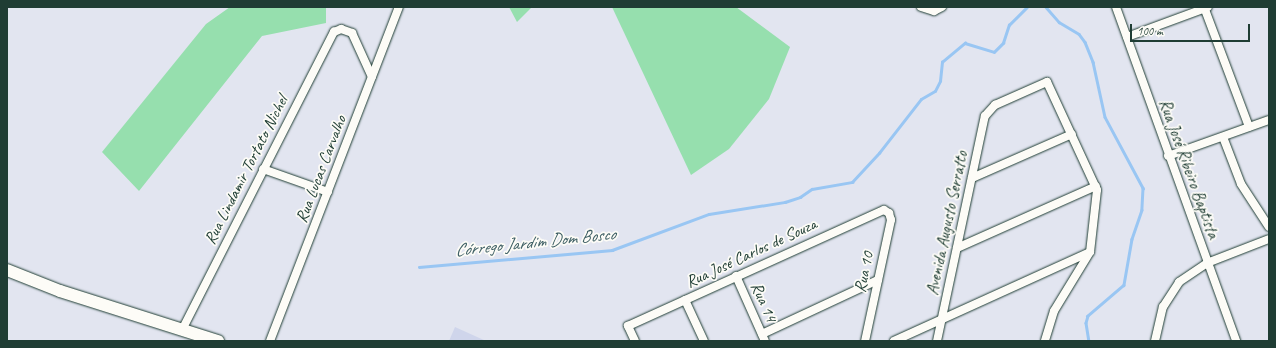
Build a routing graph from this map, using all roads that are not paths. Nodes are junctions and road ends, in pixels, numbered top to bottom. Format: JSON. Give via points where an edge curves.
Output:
{"nodes":[{"id":1,"x":399,"y":7,"type":"edge"},
{"id":2,"x":921,"y":7,"type":"edge"},
{"id":3,"x":1116,"y":7,"type":"edge"},
{"id":4,"x":940,"y":8,"type":"edge"},
{"id":5,"x":1206,"y":8,"type":"edge"},
{"id":6,"x":1127,"y":37,"type":"junction"},
{"id":7,"x":372,"y":77,"type":"junction"},
{"id":8,"x":1269,"y":120,"type":"edge"},
{"id":9,"x":1249,"y":127,"type":"junction"},
{"id":10,"x":1072,"y":134,"type":"junction"},
{"id":11,"x":1223,"y":137,"type":"junction"},
{"id":12,"x":1168,"y":156,"type":"junction"},
{"id":13,"x":263,"y":169,"type":"junction"},
{"id":14,"x":972,"y":178,"type":"junction"},
{"id":15,"x":1096,"y":186,"type":"junction"},
{"id":16,"x":328,"y":192,"type":"junction"},
{"id":17,"x":887,"y":211,"type":"joint"},
{"id":18,"x":1269,"y":227,"type":"edge"},
{"id":19,"x":1269,"y":239,"type":"edge"},
{"id":20,"x":957,"y":248,"type":"junction"},
{"id":21,"x":1090,"y":252,"type":"junction"},
{"id":22,"x":1207,"y":263,"type":"junction"},
{"id":23,"x":7,"y":270,"type":"edge"},
{"id":24,"x":736,"y":276,"type":"junction"},
{"id":25,"x":878,"y":280,"type":"junction"},
{"id":26,"x":685,"y":300,"type":"junction"},
{"id":27,"x":942,"y":319,"type":"junction"},
{"id":28,"x":182,"y":330,"type":"junction"},
{"id":29,"x":764,"y":337,"type":"edge"},
{"id":30,"x":218,"y":341,"type":"edge"},
{"id":31,"x":270,"y":341,"type":"edge"},
{"id":32,"x":635,"y":341,"type":"edge"},
{"id":33,"x":704,"y":341,"type":"edge"},
{"id":34,"x":865,"y":341,"type":"edge"},
{"id":35,"x":894,"y":341,"type":"edge"},
{"id":36,"x":937,"y":341,"type":"edge"},
{"id":37,"x":1044,"y":341,"type":"edge"},
{"id":38,"x":1155,"y":341,"type":"edge"},
{"id":39,"x":1236,"y":341,"type":"edge"}],
"edges":[{"from":1,"to":7,"type":"street","name":"Rua Lucas Carvalho"},
{"from":2,"to":4,"type":"street","via":[[930,11]]},
{"from":3,"to":6,"type":"street","name":"Rua José Ribeiro Baptista"},
{"from":5,"to":6,"type":"street"},
{"from":5,"to":9,"type":"street"},
{"from":6,"to":12,"type":"street","name":"Rua José Ribeiro Baptista"},
{"from":7,"to":13,"type":"street","name":"Rua Lindamir Tortato Nichel","via":[[355,37],[349,31],[341,29],[334,32]]},
{"from":7,"to":16,"type":"street","name":"Rua Lucas Carvalho"},
{"from":8,"to":9,"type":"street"},
{"from":9,"to":11,"type":"street"},
{"from":10,"to":14,"type":"street"},
{"from":10,"to":14,"type":"street","name":"Avenida Augusto Serratto","via":[[1047,82],[995,105],[988,111]]},
{"from":10,"to":15,"type":"street"},
{"from":11,"to":12,"type":"street"},
{"from":11,"to":18,"type":"street","via":[[1243,188]]},
{"from":12,"to":22,"type":"street","name":"Rua José Ribeiro Baptista"},
{"from":13,"to":16,"type":"street"},
{"from":13,"to":28,"type":"street","name":"Rua Lindamir Tortato Nichel"},
{"from":14,"to":20,"type":"street","name":"Avenida Augusto Serratto"},
{"from":15,"to":20,"type":"street"},
{"from":15,"to":21,"type":"street"},
{"from":16,"to":31,"type":"street","name":"Rua Lucas Carvalho"},
{"from":17,"to":24,"type":"street","name":"Rua José Carlos de Souza","via":[[879,211]]},
{"from":17,"to":25,"type":"street","name":"Rua 10","via":[[890,220]]},
{"from":19,"to":22,"type":"street"},
{"from":20,"to":27,"type":"street","name":"Avenida Augusto Serratto"},
{"from":21,"to":27,"type":"street"},
{"from":21,"to":37,"type":"street","via":[[1054,311]]},
{"from":22,"to":38,"type":"street","via":[[1186,276],[1172,289],[1158,319]]},
{"from":22,"to":39,"type":"street","name":"Rua José Ribeiro Baptista"},
{"from":23,"to":28,"type":"main road","via":[[60,291]]},
{"from":24,"to":26,"type":"street","name":"Rua José Carlos de Souza"},
{"from":24,"to":29,"type":"street","name":"Rua 14"},
{"from":25,"to":29,"type":"street"},
{"from":25,"to":34,"type":"street","name":"Rua 10"},
{"from":26,"to":32,"type":"street","name":"Rua José Carlos de Souza","via":[[628,326]]},
{"from":26,"to":33,"type":"street"},
{"from":27,"to":35,"type":"street"},
{"from":27,"to":36,"type":"street","name":"Avenida Augusto Serratto"},
{"from":28,"to":30,"type":"main road"}]}
